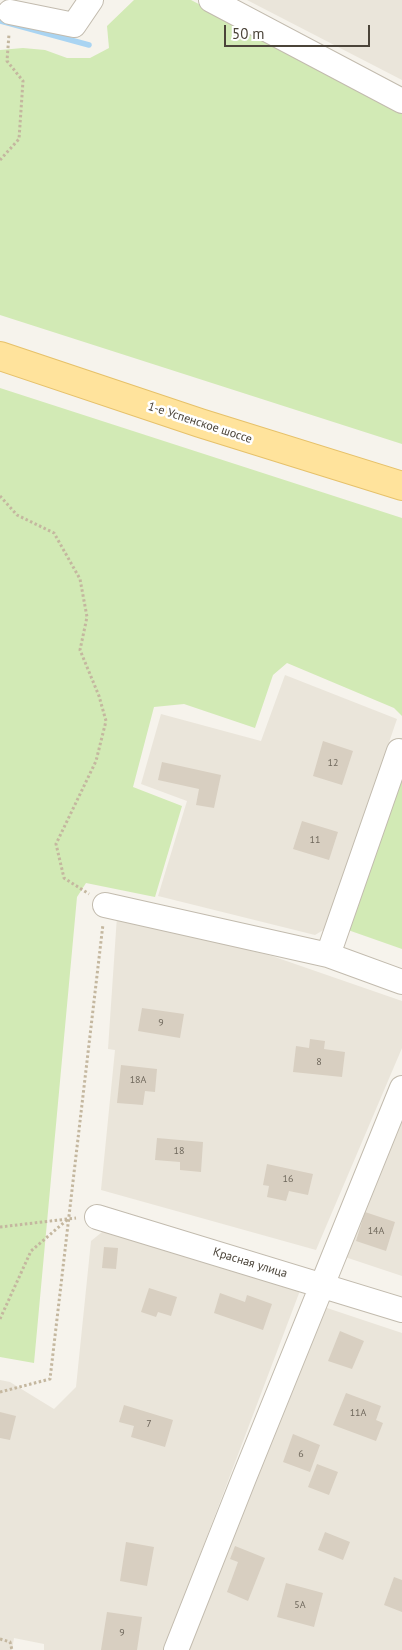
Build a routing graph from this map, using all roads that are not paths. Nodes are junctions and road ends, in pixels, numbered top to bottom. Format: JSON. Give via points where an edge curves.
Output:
{"nodes":[{"id":1,"x":90,"y":0,"type":"edge"},
{"id":2,"x":210,"y":0,"type":"edge"},
{"id":3,"x":10,"y":21,"type":"road end"},
{"id":4,"x":402,"y":101,"type":"edge"},
{"id":5,"x":0,"y":356,"type":"edge"},
{"id":6,"x":402,"y":486,"type":"edge"},
{"id":7,"x":399,"y":751,"type":"dead end"},
{"id":8,"x":105,"y":904,"type":"road end"},
{"id":9,"x":328,"y":955,"type":"junction"},
{"id":10,"x":402,"y":982,"type":"edge"},
{"id":11,"x":402,"y":1088,"type":"edge"},
{"id":12,"x":97,"y":1217,"type":"road end"},
{"id":13,"x":322,"y":1284,"type":"junction"},
{"id":14,"x":402,"y":1310,"type":"edge"},
{"id":15,"x":176,"y":1650,"type":"edge"}],
"edges":[{"from":1,"to":3,"type":"street","via":[[74,25]]},
{"from":2,"to":4,"type":"street"},
{"from":5,"to":6,"type":"main road","name":"1-е Успенское шоссе","via":[[200,424]]},
{"from":7,"to":9,"type":"street"},
{"from":8,"to":9,"type":"street"},
{"from":9,"to":10,"type":"street"},
{"from":11,"to":13,"type":"street"},
{"from":12,"to":13,"type":"street","name":"Красная улица"},
{"from":13,"to":14,"type":"street","name":"Красная улица"},
{"from":13,"to":15,"type":"street"}]}
